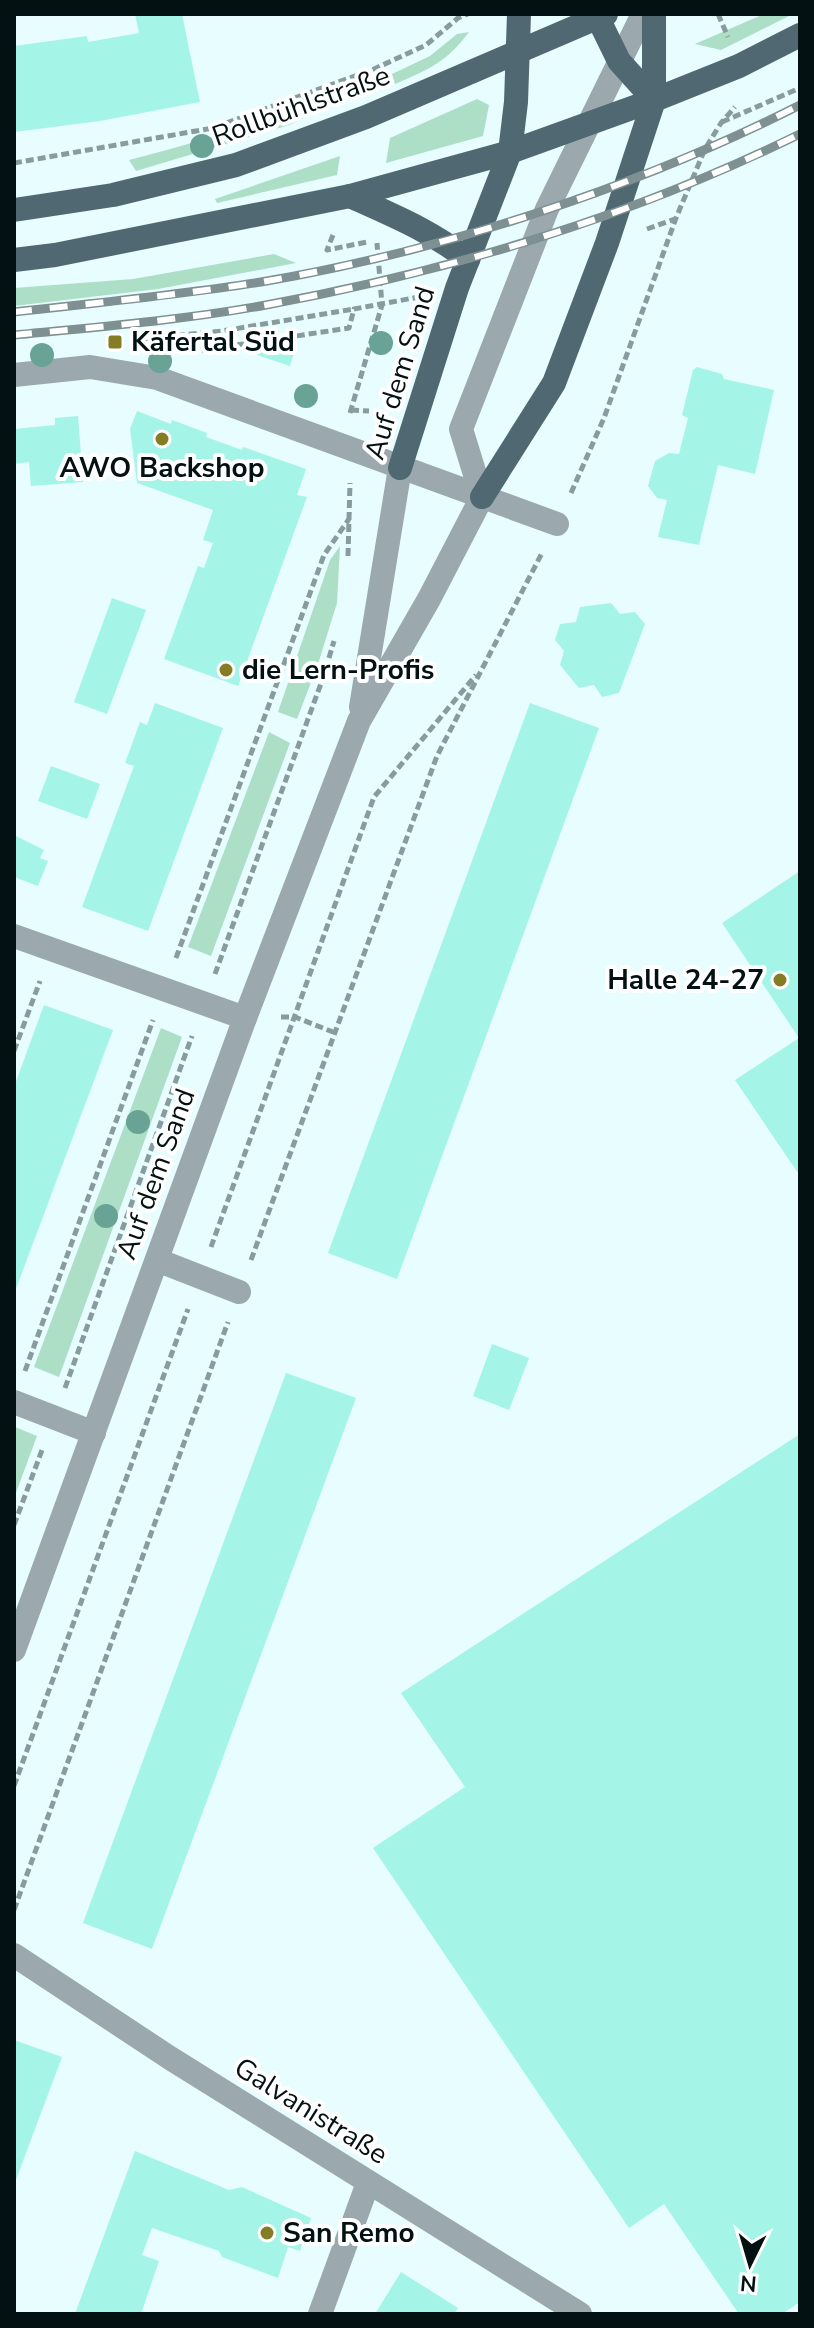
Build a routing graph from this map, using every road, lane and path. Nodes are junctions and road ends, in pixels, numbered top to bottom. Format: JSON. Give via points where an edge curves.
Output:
{"nodes":[{"id":1,"x":468,"y":14,"type":"edge"},
{"id":2,"x":519,"y":14,"type":"edge"},
{"id":3,"x":643,"y":14,"type":"edge"},
{"id":4,"x":654,"y":14,"type":"edge"},
{"id":5,"x":600,"y":15,"type":"edge"},
{"id":6,"x":459,"y":16,"type":"edge"},
{"id":7,"x":800,"y":35,"type":"edge"},
{"id":8,"x":517,"y":50,"type":"junction"},
{"id":9,"x":619,"y":61,"type":"junction"},
{"id":10,"x":800,"y":88,"type":"edge"},
{"id":11,"x":654,"y":100,"type":"junction"},
{"id":12,"x":742,"y":103,"type":"dead end"},
{"id":13,"x":721,"y":123,"type":"junction"},
{"id":14,"x":589,"y":124,"type":"junction"},
{"id":15,"x":510,"y":152,"type":"junction"},
{"id":16,"x":14,"y":163,"type":"edge"},
{"id":17,"x":350,"y":196,"type":"junction"},
{"id":18,"x":14,"y":210,"type":"edge"},
{"id":19,"x":14,"y":260,"type":"edge"},
{"id":20,"x":468,"y":260,"type":"junction"},
{"id":21,"x":354,"y":309,"type":"junction"},
{"id":22,"x":130,"y":340,"type":"dead end"},
{"id":23,"x":180,"y":353,"type":"dead end"},
{"id":24,"x":14,"y":375,"type":"edge"},
{"id":25,"x":350,"y":410,"type":"junction"},
{"id":26,"x":369,"y":411,"type":"dead end"},
{"id":27,"x":350,"y":450,"type":"junction"},
{"id":28,"x":400,"y":468,"type":"junction"},
{"id":29,"x":482,"y":497,"type":"junction"},
{"id":30,"x":557,"y":524,"type":"junction"},
{"id":31,"x":359,"y":721,"type":"junction"},
{"id":32,"x":14,"y":936,"type":"edge"},
{"id":33,"x":51,"y":950,"type":"junction"},
{"id":34,"x":295,"y":1017,"type":"junction"},
{"id":35,"x":245,"y":1018,"type":"junction"},
{"id":36,"x":333,"y":1032,"type":"dead end"},
{"id":37,"x":14,"y":1051,"type":"edge"},
{"id":38,"x":157,"y":1260,"type":"junction"},
{"id":39,"x":200,"y":1276,"type":"junction"},
{"id":40,"x":239,"y":1292,"type":"dead end"},
{"id":41,"x":14,"y":1402,"type":"edge"},
{"id":42,"x":94,"y":1433,"type":"junction"},
{"id":43,"x":14,"y":1650,"type":"edge"},
{"id":44,"x":14,"y":1786,"type":"edge"},
{"id":45,"x":14,"y":1955,"type":"edge"},
{"id":46,"x":368,"y":2183,"type":"junction"},
{"id":47,"x":320,"y":2314,"type":"edge"},
{"id":48,"x":580,"y":2314,"type":"edge"}],
"edges":[{"from":1,"to":6,"type":"path"},
{"from":2,"to":8,"type":"main road","name":"Auf dem Sand"},
{"from":3,"to":9,"type":"street"},
{"from":4,"to":11,"type":"main road","name":"Auf dem Sand"},
{"from":5,"to":8,"type":"main road","name":"Rollbühlstraße"},
{"from":5,"to":9,"type":"main road"},
{"from":6,"to":16,"type":"path","via":[[426,45],[374,69],[213,128]]},
{"from":7,"to":11,"type":"main road"},
{"from":8,"to":15,"type":"main road","name":"Auf dem Sand"},
{"from":8,"to":18,"type":"main road","name":"Rollbühlstraße","via":[[366,117],[236,165],[113,195]]},
{"from":9,"to":11,"type":"main road"},
{"from":9,"to":14,"type":"street"},
{"from":10,"to":13,"type":"path"},
{"from":11,"to":14,"type":"main road"},
{"from":11,"to":29,"type":"main road","name":"Auf dem Sand","via":[[554,383]]},
{"from":12,"to":13,"type":"path"},
{"from":13,"to":30,"type":"path","via":[[676,218],[604,418]]},
{"from":14,"to":15,"type":"main road"},
{"from":14,"to":29,"type":"street","via":[[547,209],[461,429]]},
{"from":15,"to":17,"type":"main road"},
{"from":15,"to":20,"type":"main road","name":"Auf dem Sand"},
{"from":17,"to":19,"type":"main road"},
{"from":17,"to":20,"type":"main road","via":[[413,223]]},
{"from":20,"to":28,"type":"main road","name":"Auf dem Sand"},
{"from":21,"to":22,"type":"path"},
{"from":21,"to":23,"type":"path","via":[[349,328]]},
{"from":21,"to":25,"type":"path","via":[[382,305]]},
{"from":24,"to":27,"type":"street","via":[[90,367],[157,378]]},
{"from":25,"to":26,"type":"path"},
{"from":25,"to":27,"type":"path"},
{"from":27,"to":28,"type":"street"},
{"from":28,"to":29,"type":"street"},
{"from":28,"to":31,"type":"street","name":"Auf dem Sand"},
{"from":29,"to":30,"type":"street"},
{"from":29,"to":31,"type":"street","name":"Auf dem Sand"},
{"from":30,"to":34,"type":"path","via":[[484,665],[374,797]]},
{"from":31,"to":35,"type":"street","name":"Auf dem Sand"},
{"from":32,"to":33,"type":"street"},
{"from":33,"to":35,"type":"street"},
{"from":33,"to":37,"type":"path"},
{"from":34,"to":35,"type":"path"},
{"from":34,"to":36,"type":"path"},
{"from":34,"to":39,"type":"path"},
{"from":35,"to":38,"type":"street","name":"Auf dem Sand"},
{"from":38,"to":39,"type":"street"},
{"from":38,"to":42,"type":"street","name":"Auf dem Sand"},
{"from":39,"to":40,"type":"street"},
{"from":39,"to":44,"type":"path"},
{"from":41,"to":42,"type":"street"},
{"from":42,"to":43,"type":"street","name":"Auf dem Sand"},
{"from":45,"to":46,"type":"street","name":"Galvanistraße"},
{"from":46,"to":47,"type":"street"},
{"from":46,"to":48,"type":"street","name":"Galvanistraße"}]}
